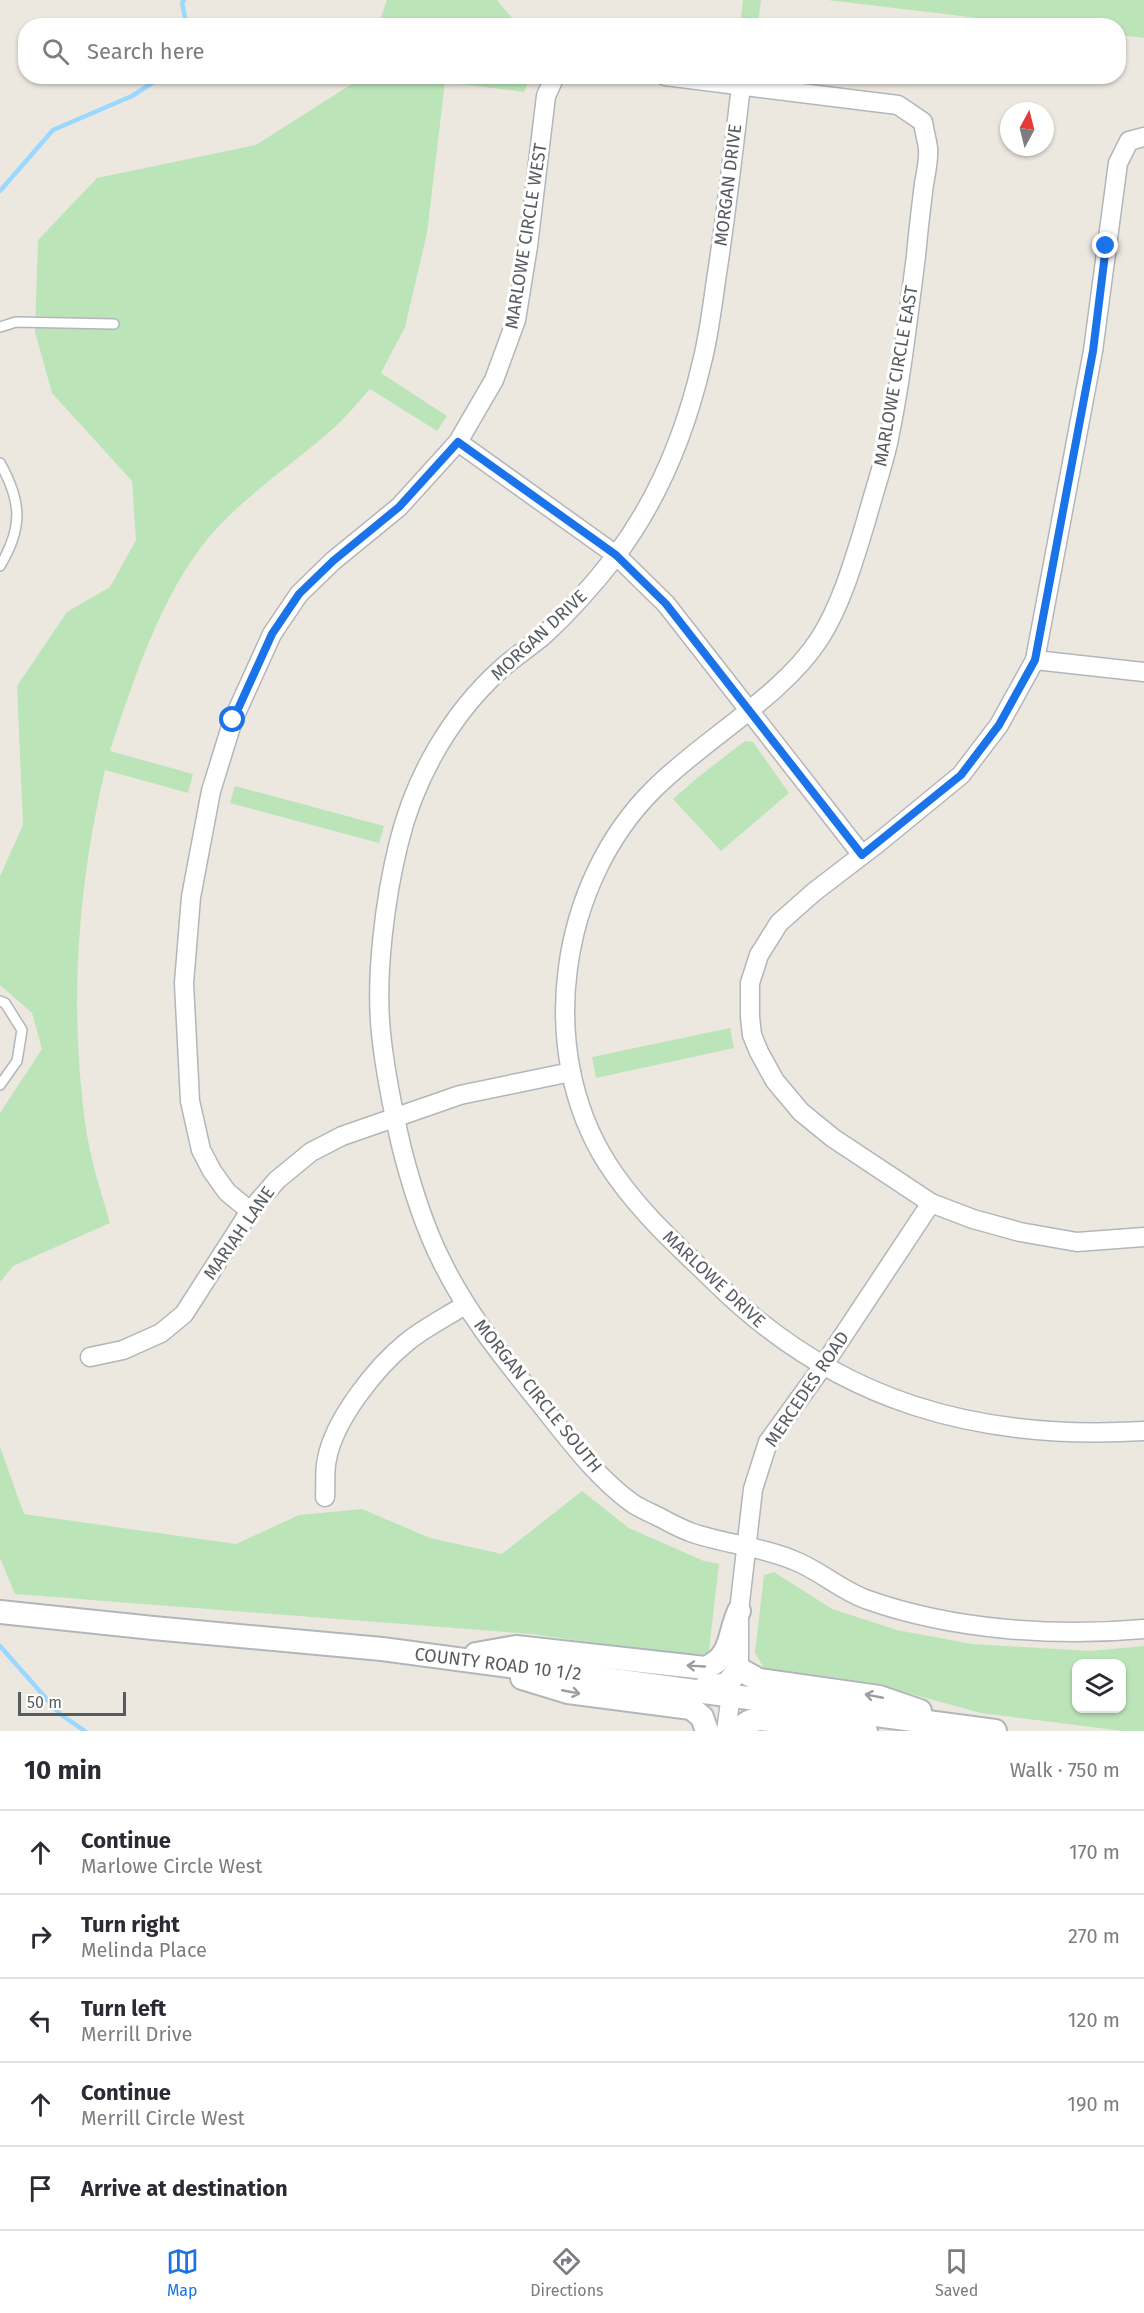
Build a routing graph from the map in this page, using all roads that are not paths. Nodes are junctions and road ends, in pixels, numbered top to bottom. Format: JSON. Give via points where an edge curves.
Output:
{"nodes":[{"id":1,"x":551,"y":84,"type":"edge"},
{"id":2,"x":726,"y":84,"type":"edge"},
{"id":3,"x":741,"y":86,"type":"junction"},
{"id":4,"x":1144,"y":137,"type":"edge"},
{"id":5,"x":114,"y":324,"type":"dead end"},
{"id":6,"x":0,"y":327,"type":"edge"},
{"id":7,"x":458,"y":442,"type":"junction"},
{"id":8,"x":0,"y":463,"type":"edge"},
{"id":9,"x":616,"y":555,"type":"junction"},
{"id":10,"x":0,"y":566,"type":"edge"},
{"id":11,"x":1035,"y":660,"type":"junction"},
{"id":12,"x":1144,"y":672,"type":"edge"},
{"id":13,"x":749,"y":709,"type":"junction"},
{"id":14,"x":862,"y":855,"type":"junction"},
{"id":15,"x":0,"y":1001,"type":"edge"},
{"id":16,"x":571,"y":1072,"type":"junction"},
{"id":17,"x":0,"y":1085,"type":"edge"},
{"id":18,"x":394,"y":1117,"type":"junction"},
{"id":19,"x":931,"y":1203,"type":"junction"},
{"id":20,"x":250,"y":1211,"type":"junction"},
{"id":21,"x":1144,"y":1238,"type":"edge"},
{"id":22,"x":465,"y":1305,"type":"junction"},
{"id":23,"x":90,"y":1358,"type":"dead end"},
{"id":24,"x":823,"y":1366,"type":"junction"},
{"id":25,"x":1144,"y":1431,"type":"edge"},
{"id":26,"x":326,"y":1497,"type":"dead end"},
{"id":27,"x":746,"y":1547,"type":"junction"},
{"id":28,"x":739,"y":1611,"type":"junction"},
{"id":29,"x":0,"y":1612,"type":"edge"},
{"id":30,"x":1144,"y":1629,"type":"edge"},
{"id":31,"x":454,"y":1658,"type":"junction"},
{"id":32,"x":739,"y":1668,"type":"junction"},
{"id":33,"x":712,"y":1692,"type":"junction"},
{"id":34,"x":970,"y":1728,"type":"junction"},
{"id":35,"x":708,"y":1731,"type":"edge"},
{"id":36,"x":726,"y":1731,"type":"edge"},
{"id":37,"x":740,"y":1731,"type":"edge"},
{"id":38,"x":866,"y":1731,"type":"edge"},
{"id":39,"x":903,"y":1731,"type":"edge"},
{"id":40,"x":995,"y":1731,"type":"edge"}],
"edges":[{"from":1,"to":7,"type":"street","name":"MARLOWE CIRCLE WEST","via":[[546,96],[516,320],[494,380]]},
{"from":2,"to":3,"type":"street"},
{"from":3,"to":9,"type":"street","name":"MORGAN DRIVE","via":[[704,358],[687,421],[661,481]]},
{"from":3,"to":13,"type":"street","name":"MARLOWE CIRCLE EAST","via":[[898,105],[923,122],[928,151],[888,444],[859,543],[820,638],[790,675]]},
{"from":4,"to":11,"type":"street","via":[[1129,141],[1118,163],[1093,351]]},
{"from":5,"to":6,"type":"lane","via":[[16,322]]},
{"from":7,"to":9,"type":"street"},
{"from":7,"to":20,"type":"street","name":"MARLOWE CIRCLE WEST","via":[[399,507],[299,594],[272,634],[233,720],[211,791],[191,897],[184,983],[190,1101],[201,1150],[212,1171],[227,1192]]},
{"from":8,"to":10,"type":"lane","via":[[18,508],[15,538]]},
{"from":9,"to":13,"type":"street","via":[[666,604]]},
{"from":9,"to":18,"type":"street","name":"MORGAN DRIVE","via":[[543,635],[499,670],[457,718],[424,771],[399,840],[380,970],[380,1030]]},
{"from":11,"to":12,"type":"street"},
{"from":11,"to":14,"type":"street","via":[[999,725],[961,775]]},
{"from":13,"to":14,"type":"street"},
{"from":13,"to":16,"type":"street","name":"MARLOWE CIRCLE EAST","via":[[650,792],[622,826],[596,871],[577,919],[569,959],[566,1036]]},
{"from":14,"to":19,"type":"street","via":[[779,923],[759,955],[750,983],[752,1035],[775,1081],[801,1112]]},
{"from":15,"to":17,"type":"lane","via":[[22,1030],[17,1061]]},
{"from":16,"to":18,"type":"street","name":"MARIAH LANE","via":[[460,1095]]},
{"from":16,"to":24,"type":"street","name":"MARLOWE DRIVE","via":[[605,1161],[640,1210],[744,1311]]},
{"from":18,"to":20,"type":"street","name":"MARIAH LANE","via":[[311,1152],[277,1180]]},
{"from":18,"to":22,"type":"street","name":"MORGAN CIRCLE SOUTH","via":[[419,1214]]},
{"from":19,"to":21,"type":"street","via":[[1020,1233],[1077,1242]]},
{"from":19,"to":24,"type":"street","name":"MERCEDES ROAD"},
{"from":20,"to":23,"type":"street","name":"MARIAH LANE","via":[[184,1314],[160,1333],[123,1350]]},
{"from":22,"to":26,"type":"street","via":[[407,1342],[363,1388],[340,1424],[327,1459]]},
{"from":22,"to":27,"type":"street","name":"MORGAN CIRCLE SOUTH","via":[[590,1466],[635,1506],[690,1532]]},
{"from":24,"to":25,"type":"street","name":"MARLOWE DRIVE","via":[[913,1407],[985,1425],[1041,1432]]},
{"from":24,"to":27,"type":"street","name":"MERCEDES ROAD","via":[[768,1442],[753,1489]]},
{"from":27,"to":28,"type":"street","name":"MERCEDES ROAD"},
{"from":27,"to":30,"type":"street","name":"MORGAN CIRCLE SOUTH","via":[[780,1554],[806,1565],[846,1591],[911,1612],[1041,1631]]},
{"from":28,"to":31,"type":"street","one_way":true,"via":[[722,1658],[705,1668],[516,1647]]},
{"from":28,"to":32,"type":"street","name":"MERCEDES ROAD"},
{"from":29,"to":31,"type":"street","name":"COUNTY ROAD 10 1/2"},
{"from":31,"to":33,"type":"street","name":"COUNTY ROAD 10 1/2"},
{"from":31,"to":35,"type":"street","one_way":true,"via":[[568,1692],[691,1708],[702,1717]]},
{"from":32,"to":33,"type":"street","via":[[727,1684]]},
{"from":34,"to":32,"type":"street","one_way":true,"via":[[879,1697],[759,1680]]},
{"from":33,"to":34,"type":"street","name":"COUNTY ROAD 10 1/2"},
{"from":33,"to":35,"type":"street"},
{"from":33,"to":36,"type":"street"},
{"from":34,"to":39,"type":"street"},
{"from":34,"to":40,"type":"street","name":"COUNTY ROAD 10 1/2"},
{"from":37,"to":38,"type":"street","via":[[744,1724],[761,1719]]}]}
